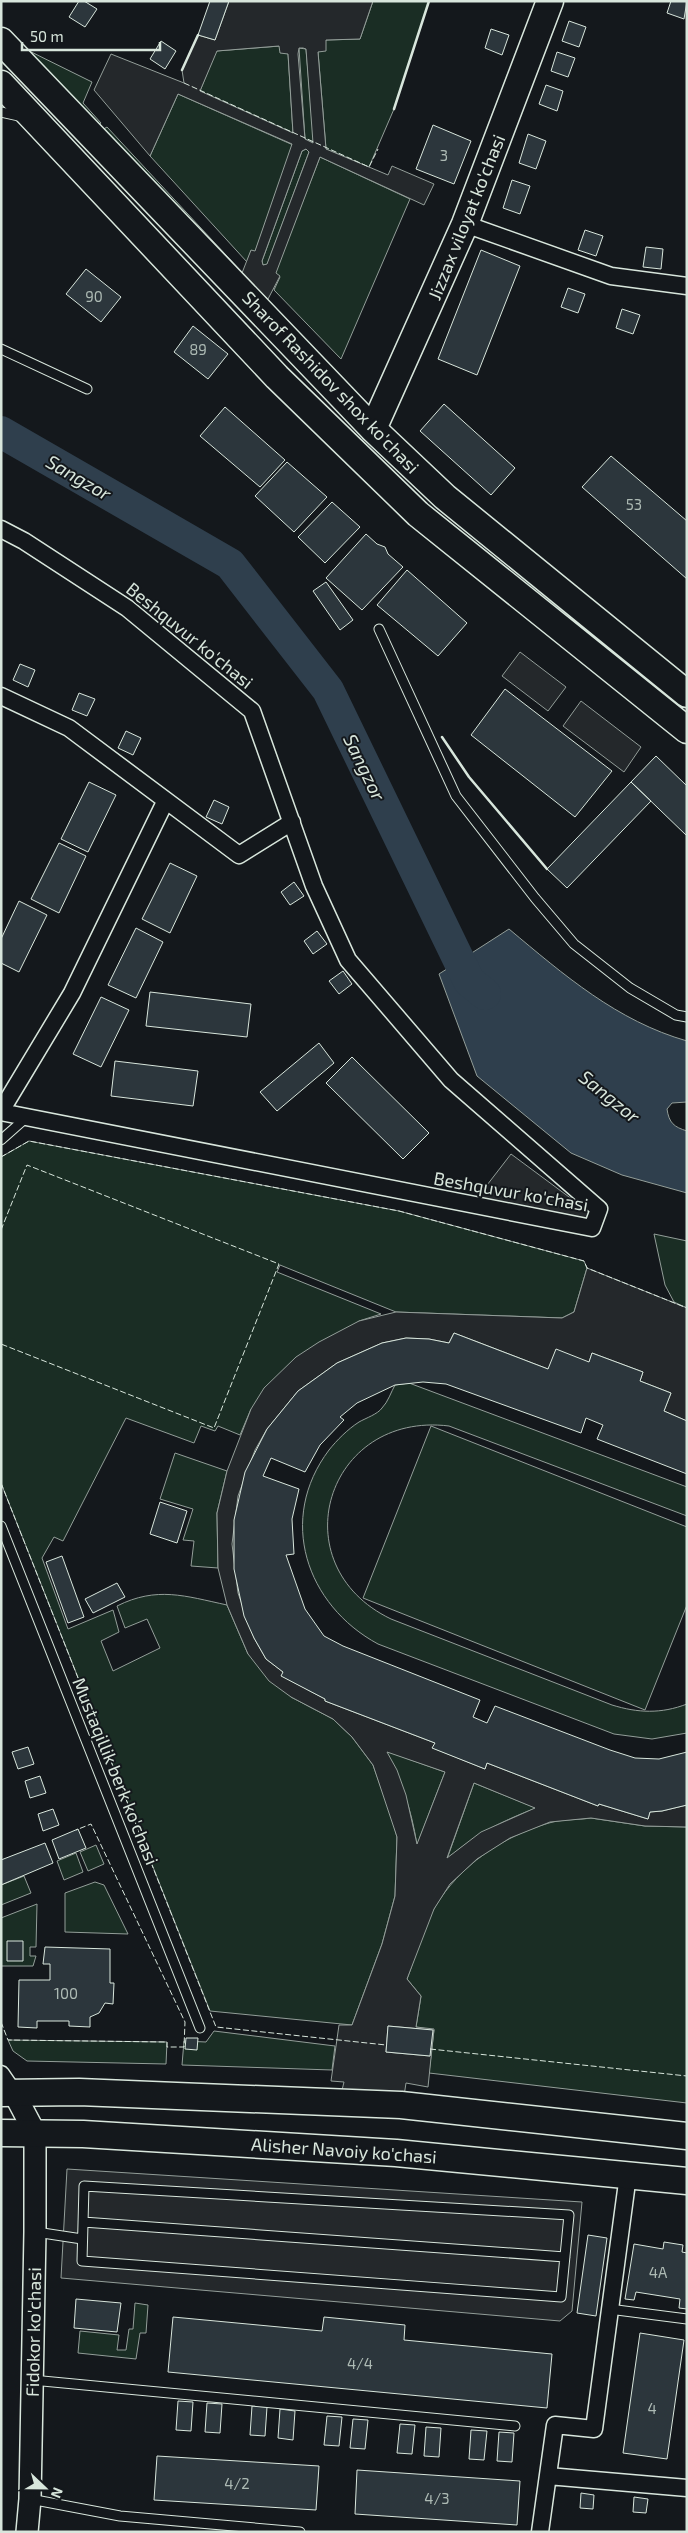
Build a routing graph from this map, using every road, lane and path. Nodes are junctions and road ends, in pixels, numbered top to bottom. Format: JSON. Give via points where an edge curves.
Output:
{"nodes":[{"id":1,"x":550,"y":1,"type":"edge"},
{"id":2,"x":1,"y":41,"type":"edge"},
{"id":3,"x":1,"y":84,"type":"edge"},
{"id":4,"x":1,"y":112,"type":"edge"},
{"id":5,"x":37,"y":121,"type":"junction"},
{"id":6,"x":465,"y":224,"type":"junction"},
{"id":7,"x":687,"y":286,"type":"edge"},
{"id":8,"x":1,"y":349,"type":"edge"},
{"id":9,"x":87,"y":389,"type":"dead end"},
{"id":10,"x":373,"y":428,"type":"junction"},
{"id":11,"x":1,"y":529,"type":"edge"},
{"id":12,"x":525,"y":562,"type":"junction"},
{"id":13,"x":506,"y":586,"type":"junction"},
{"id":14,"x":379,"y":629,"type":"dead end"},
{"id":15,"x":687,"y":694,"type":"edge"},
{"id":16,"x":1,"y":696,"type":"edge"},
{"id":17,"x":687,"y":730,"type":"edge"},
{"id":18,"x":165,"y":802,"type":"junction"},
{"id":19,"x":292,"y":822,"type":"junction"},
{"id":20,"x":687,"y":1017,"type":"edge"},
{"id":21,"x":1,"y":1112,"type":"edge"},
{"id":22,"x":27,"y":1117,"type":"junction"},
{"id":23,"x":1,"y":1140,"type":"edge"},
{"id":24,"x":1,"y":1526,"type":"edge"},
{"id":25,"x":200,"y":2028,"type":"dead end"},
{"id":26,"x":5,"y":2087,"type":"edge"},
{"id":27,"x":1,"y":2133,"type":"edge"},
{"id":28,"x":35,"y":2133,"type":"junction"},
{"id":29,"x":687,"y":2136,"type":"edge"},
{"id":30,"x":628,"y":2175,"type":"junction"},
{"id":31,"x":687,"y":2182,"type":"edge"},
{"id":32,"x":83,"y":2222,"type":"junction"},
{"id":33,"x":35,"y":2232,"type":"junction"},
{"id":34,"x":82,"y":2240,"type":"junction"},
{"id":35,"x":564,"y":2257,"type":"junction"},
{"id":36,"x":609,"y":2309,"type":"junction"},
{"id":37,"x":687,"y":2319,"type":"edge"},
{"id":38,"x":32,"y":2380,"type":"junction"},
{"id":39,"x":515,"y":2426,"type":"dead end"},
{"id":40,"x":548,"y":2476,"type":"junction"},
{"id":41,"x":687,"y":2488,"type":"edge"},
{"id":42,"x":30,"y":2499,"type":"junction"},
{"id":43,"x":250,"y":2529,"type":"edge"},
{"id":44,"x":27,"y":2532,"type":"edge"},
{"id":45,"x":300,"y":2532,"type":"edge"},
{"id":46,"x":540,"y":2532,"type":"edge"}],
"edges":[{"from":1,"to":6,"type":"main road","name":"Jizzax viloyat ko'chasi"},
{"from":2,"to":10,"type":"main road","name":"Sharof Rashidov shox ko'chasi"},
{"from":3,"to":5,"type":"main road","name":"Sharof Rashidov shox ko'chasi"},
{"from":4,"to":5,"type":"lane"},
{"from":5,"to":13,"type":"main road","name":"Sharof Rashidov shox ko'chasi","via":[[276,377],[418,514]]},
{"from":6,"to":7,"type":"street","via":[[611,276]]},
{"from":6,"to":10,"type":"main road","name":"Jizzax viloyat ko'chasi"},
{"from":8,"to":9,"type":"lane"},
{"from":10,"to":12,"type":"main road","name":"Sharof Rashidov shox ko'chasi","via":[[445,497]]},
{"from":11,"to":19,"type":"street","name":"Beshquvur ko'chasi","via":[[127,608],[252,711]]},
{"from":12,"to":13,"type":"main road","via":[[512,560],[506,564],[502,578]]},
{"from":12,"to":15,"type":"main road","name":"Sharof Rashidov shox ko'chasi"},
{"from":13,"to":17,"type":"main road","name":"Sharof Rashidov shox ko'chasi"},
{"from":14,"to":20,"type":"lane","via":[[456,796],[535,898],[574,944],[630,988],[676,1015]]},
{"from":16,"to":18,"type":"street","via":[[69,728]]},
{"from":18,"to":19,"type":"street","via":[[239,855]]},
{"from":18,"to":21,"type":"street","via":[[72,993]]},
{"from":19,"to":22,"type":"street","name":"Beshquvur ko'chasi","via":[[314,886],[348,960],[451,1080],[599,1209],[592,1228]]},
{"from":21,"to":22,"type":"street"},
{"from":22,"to":23,"type":"lane"},
{"from":24,"to":25,"type":"lane","name":"Mustaqillik berk ko'chasi"},
{"from":26,"to":28,"type":"street"},
{"from":26,"to":29,"type":"main road","via":[[401,2105]]},
{"from":27,"to":28,"type":"main road","name":"Alisher Navoiy ko'chasi"},
{"from":28,"to":30,"type":"main road","name":"Alisher Navoiy ko'chasi","via":[[396,2153]]},
{"from":28,"to":33,"type":"street","name":"Fidokor ko'chasi"},
{"from":30,"to":31,"type":"main road","name":"Alisher Navoiy ko'chasi"},
{"from":30,"to":36,"type":"street"},
{"from":32,"to":34,"type":"lane"},
{"from":32,"to":35,"type":"lane"},
{"from":32,"to":35,"type":"lane","via":[[84,2186],[569,2215]]},
{"from":33,"to":34,"type":"lane"},
{"from":33,"to":38,"type":"street","name":"Fidokor ko'chasi"},
{"from":34,"to":35,"type":"lane","via":[[82,2261],[561,2297]]},
{"from":36,"to":37,"type":"lane"},
{"from":36,"to":40,"type":"street","via":[[594,2428],[554,2425]]},
{"from":38,"to":39,"type":"lane"},
{"from":38,"to":42,"type":"street","name":"Fidokor ko'chasi"},
{"from":40,"to":41,"type":"street"},
{"from":40,"to":46,"type":"street"},
{"from":42,"to":43,"type":"lane","via":[[120,2516]]},
{"from":42,"to":44,"type":"street","name":"Fidokor ko'chasi"},
{"from":43,"to":45,"type":"lane"}]}
